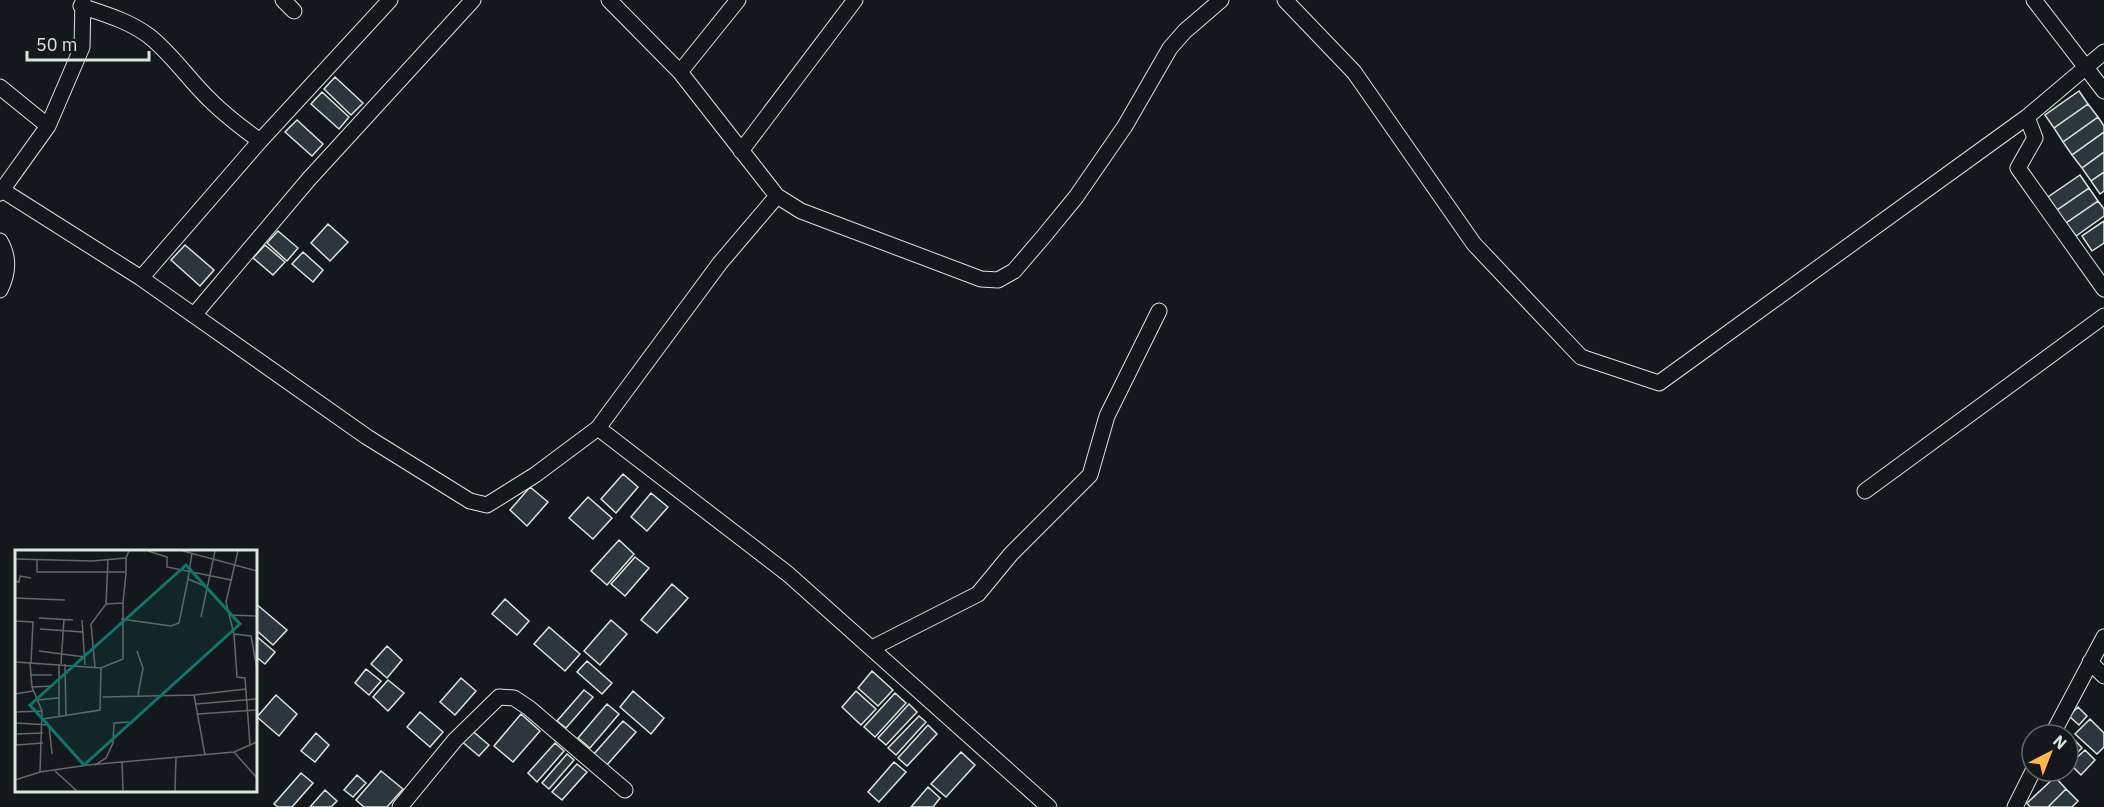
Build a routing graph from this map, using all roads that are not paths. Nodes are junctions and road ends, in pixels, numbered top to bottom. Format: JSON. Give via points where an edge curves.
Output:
{"nodes":[{"id":1,"x":283,"y":0,"type":"edge"},
{"id":2,"x":390,"y":0,"type":"edge"},
{"id":3,"x":473,"y":0,"type":"edge"},
{"id":4,"x":609,"y":0,"type":"edge"},
{"id":5,"x":855,"y":0,"type":"edge"},
{"id":6,"x":1221,"y":0,"type":"edge"},
{"id":7,"x":1285,"y":0,"type":"edge"},
{"id":8,"x":2034,"y":0,"type":"edge"},
{"id":9,"x":733,"y":2,"type":"edge"},
{"id":10,"x":82,"y":3,"type":"edge"},
{"id":11,"x":294,"y":11,"type":"dead end"},
{"id":12,"x":2104,"y":52,"type":"edge"},
{"id":13,"x":2086,"y":67,"type":"junction"},
{"id":14,"x":680,"y":72,"type":"junction"},
{"id":15,"x":0,"y":87,"type":"edge"},
{"id":16,"x":2104,"y":91,"type":"edge"},
{"id":17,"x":2027,"y":117,"type":"junction"},
{"id":18,"x":48,"y":126,"type":"junction"},
{"id":19,"x":260,"y":141,"type":"junction"},
{"id":20,"x":741,"y":151,"type":"junction"},
{"id":21,"x":1,"y":192,"type":"edge"},
{"id":22,"x":777,"y":196,"type":"junction"},
{"id":23,"x":0,"y":241,"type":"edge"},
{"id":24,"x":141,"y":279,"type":"junction"},
{"id":25,"x":2104,"y":289,"type":"edge"},
{"id":26,"x":0,"y":290,"type":"edge"},
{"id":27,"x":1159,"y":311,"type":"dead end"},
{"id":28,"x":194,"y":315,"type":"junction"},
{"id":29,"x":2104,"y":316,"type":"edge"},
{"id":30,"x":598,"y":428,"type":"junction"},
{"id":31,"x":1865,"y":491,"type":"dead end"},
{"id":32,"x":2104,"y":637,"type":"edge"},
{"id":33,"x":872,"y":648,"type":"junction"},
{"id":34,"x":2090,"y":662,"type":"junction"},
{"id":35,"x":2104,"y":676,"type":"edge"},
{"id":36,"x":2058,"y":723,"type":"edge"},
{"id":37,"x":2028,"y":783,"type":"edge"},
{"id":38,"x":625,"y":790,"type":"dead end"},
{"id":39,"x":400,"y":807,"type":"edge"},
{"id":40,"x":1049,"y":807,"type":"edge"},
{"id":41,"x":2015,"y":807,"type":"edge"}],
"edges":[{"from":1,"to":11,"type":"street"},
{"from":2,"to":19,"type":"street"},
{"from":3,"to":28,"type":"street","via":[[309,179]]},
{"from":4,"to":14,"type":"street"},
{"from":5,"to":20,"type":"street"},
{"from":6,"to":22,"type":"street","via":[[1170,48],[1125,126],[1076,196],[1014,271],[998,280],[981,279],[801,211]]},
{"from":7,"to":17,"type":"street","via":[[1354,72],[1474,244],[1581,357],[1659,383]]},
{"from":8,"to":13,"type":"street"},
{"from":9,"to":14,"type":"street"},
{"from":10,"to":18,"type":"street","via":[[82,47]]},
{"from":10,"to":19,"type":"street","via":[[148,35],[208,99]]},
{"from":12,"to":13,"type":"street"},
{"from":13,"to":16,"type":"street"},
{"from":13,"to":17,"type":"street"},
{"from":14,"to":20,"type":"street"},
{"from":15,"to":18,"type":"street"},
{"from":17,"to":25,"type":"street","via":[[2034,138],[2018,168]]},
{"from":18,"to":21,"type":"street"},
{"from":19,"to":24,"type":"street"},
{"from":20,"to":22,"type":"street"},
{"from":21,"to":24,"type":"street"},
{"from":22,"to":30,"type":"street","via":[[720,263]]},
{"from":23,"to":26,"type":"street","via":[[8,274]]},
{"from":24,"to":28,"type":"street"},
{"from":27,"to":33,"type":"street","via":[[1107,416],[1090,476],[1011,554],[978,594]]},
{"from":28,"to":30,"type":"street","via":[[366,437],[470,501],[487,505],[536,475]]},
{"from":29,"to":31,"type":"street"},
{"from":30,"to":33,"type":"street","via":[[788,573]]},
{"from":32,"to":34,"type":"street"},
{"from":33,"to":40,"type":"street"},
{"from":34,"to":35,"type":"street"},
{"from":34,"to":36,"type":"street"},
{"from":37,"to":41,"type":"street"},
{"from":38,"to":39,"type":"street","via":[[529,708],[514,698],[499,698],[455,740]]}]}
